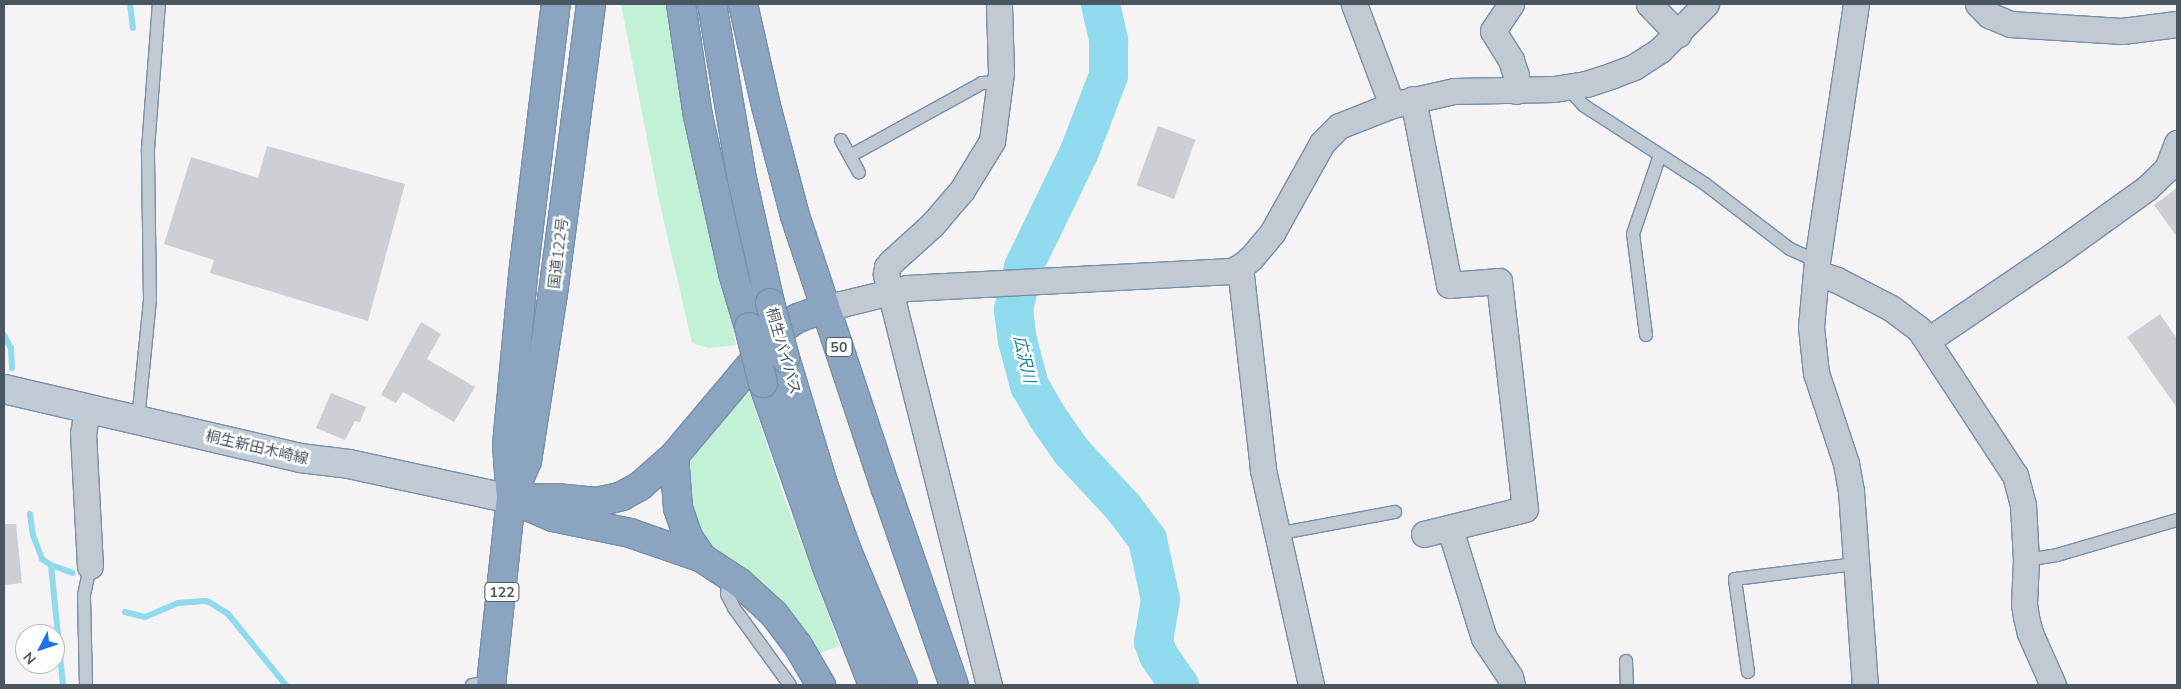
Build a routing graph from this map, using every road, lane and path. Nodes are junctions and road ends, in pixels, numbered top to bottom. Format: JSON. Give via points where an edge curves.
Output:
{"nodes":[{"id":1,"x":159,"y":4,"type":"edge"},
{"id":2,"x":556,"y":4,"type":"edge"},
{"id":3,"x":591,"y":4,"type":"edge"},
{"id":4,"x":681,"y":4,"type":"edge"},
{"id":5,"x":712,"y":4,"type":"edge"},
{"id":6,"x":743,"y":4,"type":"edge"},
{"id":7,"x":999,"y":4,"type":"edge"},
{"id":8,"x":1354,"y":4,"type":"edge"},
{"id":9,"x":1510,"y":4,"type":"edge"},
{"id":10,"x":1648,"y":4,"type":"edge"},
{"id":11,"x":1706,"y":4,"type":"edge"},
{"id":12,"x":1856,"y":4,"type":"edge"},
{"id":13,"x":1978,"y":4,"type":"edge"},
{"id":14,"x":2177,"y":24,"type":"edge"},
{"id":15,"x":1678,"y":34,"type":"junction"},
{"id":16,"x":1000,"y":82,"type":"junction"},
{"id":17,"x":1567,"y":88,"type":"junction"},
{"id":18,"x":1516,"y":91,"type":"junction"},
{"id":19,"x":1403,"y":102,"type":"junction"},
{"id":20,"x":841,"y":140,"type":"dead end"},
{"id":21,"x":2177,"y":143,"type":"edge"},
{"id":22,"x":1660,"y":155,"type":"junction"},
{"id":23,"x":850,"y":156,"type":"junction"},
{"id":24,"x":859,"y":172,"type":"dead end"},
{"id":25,"x":1240,"y":267,"type":"junction"},
{"id":26,"x":1816,"y":267,"type":"junction"},
{"id":27,"x":891,"y":290,"type":"junction"},
{"id":28,"x":826,"y":308,"type":"junction"},
{"id":29,"x":1646,"y":335,"type":"dead end"},
{"id":30,"x":1928,"y":340,"type":"junction"},
{"id":31,"x":4,"y":389,"type":"edge"},
{"id":32,"x":87,"y":409,"type":"junction"},
{"id":33,"x":138,"y":420,"type":"junction"},
{"id":34,"x":674,"y":456,"type":"junction"},
{"id":35,"x":511,"y":500,"type":"junction"},
{"id":36,"x":1394,"y":512,"type":"dead end"},
{"id":37,"x":2177,"y":520,"type":"edge"},
{"id":38,"x":1450,"y":529,"type":"junction"},
{"id":39,"x":1276,"y":534,"type":"junction"},
{"id":40,"x":1424,"y":534,"type":"dead end"},
{"id":41,"x":702,"y":558,"type":"junction"},
{"id":42,"x":2026,"y":560,"type":"junction"},
{"id":43,"x":1856,"y":564,"type":"junction"},
{"id":44,"x":90,"y":566,"type":"joint"},
{"id":45,"x":729,"y":575,"type":"junction"},
{"id":46,"x":1626,"y":661,"type":"dead end"},
{"id":47,"x":1748,"y":672,"type":"dead end"},
{"id":48,"x":485,"y":684,"type":"edge"},
{"id":49,"x":86,"y":685,"type":"edge"},
{"id":50,"x":790,"y":685,"type":"edge"},
{"id":51,"x":821,"y":685,"type":"edge"},
{"id":52,"x":873,"y":685,"type":"edge"},
{"id":53,"x":903,"y":685,"type":"edge"},
{"id":54,"x":954,"y":685,"type":"edge"},
{"id":55,"x":989,"y":685,"type":"edge"},
{"id":56,"x":1312,"y":685,"type":"edge"},
{"id":57,"x":1512,"y":685,"type":"edge"},
{"id":58,"x":1627,"y":685,"type":"edge"},
{"id":59,"x":1865,"y":685,"type":"edge"},
{"id":60,"x":2054,"y":685,"type":"edge"}],
"edges":[{"from":1,"to":33,"type":"lane","via":[[148,149],[150,300]]},
{"from":2,"to":35,"type":"highway","name":"国道122号","via":[[507,445]]},
{"from":3,"to":35,"type":"highway","name":"国道122号","via":[[527,461]]},
{"from":4,"to":52,"type":"highway","name":"桐生バイパス","bridge":true,"via":[[698,116],[733,273],[763,383],[826,567]]},
{"from":5,"to":53,"type":"highway","name":"桐生バイパス","bridge":true,"via":[[755,245],[785,358],[824,487]]},
{"from":6,"to":28,"type":"highway","number":"50","via":[[784,174]]},
{"from":7,"to":16,"type":"street"},
{"from":8,"to":19,"type":"street"},
{"from":9,"to":18,"type":"street","via":[[1493,31],[1511,60],[1516,75]]},
{"from":10,"to":15,"type":"street"},
{"from":11,"to":15,"type":"street"},
{"from":12,"to":26,"type":"street"},
{"from":13,"to":14,"type":"street","via":[[1989,15],[2010,24],[2122,31]]},
{"from":15,"to":17,"type":"street","via":[[1634,66]]},
{"from":16,"to":23,"type":"lane","via":[[982,84]]},
{"from":16,"to":27,"type":"street","via":[[992,141],[952,204],[887,267]]},
{"from":17,"to":18,"type":"street"},
{"from":17,"to":22,"type":"lane","via":[[1583,105]]},
{"from":18,"to":19,"type":"street","via":[[1454,91]]},
{"from":19,"to":25,"type":"street","via":[[1339,126],[1329,134],[1272,233]]},
{"from":19,"to":38,"type":"street","via":[[1449,285],[1499,280],[1525,509]]},
{"from":20,"to":23,"type":"lane"},
{"from":21,"to":30,"type":"street","via":[[2167,169],[2147,188]]},
{"from":22,"to":26,"type":"lane","via":[[1705,184]]},
{"from":22,"to":29,"type":"lane","via":[[1633,234]]},
{"from":23,"to":24,"type":"lane"},
{"from":25,"to":27,"type":"street","via":[[1221,272]]},
{"from":25,"to":39,"type":"street","via":[[1264,470]]},
{"from":26,"to":30,"type":"street","via":[[1892,308]]},
{"from":26,"to":43,"type":"street","via":[[1811,327],[1815,365],[1824,402],[1846,463]]},
{"from":27,"to":28,"type":"street"},
{"from":27,"to":55,"type":"street"},
{"from":28,"to":34,"type":"highway","via":[[798,318],[780,330]]},
{"from":28,"to":54,"type":"highway","number":"50"},
{"from":30,"to":42,"type":"street","via":[[2015,475],[2023,505]]},
{"from":31,"to":32,"type":"main road","name":"桐生新田木崎線"},
{"from":32,"to":33,"type":"main road","name":"桐生新田木崎線"},
{"from":32,"to":44,"type":"street","via":[[83,433]]},
{"from":33,"to":35,"type":"main road","name":"桐生新田木崎線","via":[[300,458],[349,464]]},
{"from":34,"to":35,"type":"highway","via":[[640,486],[608,500]]},
{"from":34,"to":41,"type":"highway","via":[[678,508],[688,537]]},
{"from":35,"to":41,"type":"highway","via":[[553,517],[630,533]]},
{"from":35,"to":48,"type":"highway","name":"国道122号","number":"122"},
{"from":36,"to":39,"type":"lane"},
{"from":37,"to":42,"type":"lane","via":[[2057,555]]},
{"from":38,"to":40,"type":"street"},
{"from":38,"to":57,"type":"street","via":[[1484,638]]},
{"from":39,"to":56,"type":"street"},
{"from":41,"to":45,"type":"highway"},
{"from":42,"to":60,"type":"street","via":[[2024,604],[2030,633]]},
{"from":43,"to":47,"type":"lane","via":[[1735,579]]},
{"from":43,"to":59,"type":"street"},
{"from":44,"to":49,"type":"lane","via":[[84,595]]},
{"from":45,"to":50,"type":"lane","via":[[727,594],[734,608]]},
{"from":45,"to":51,"type":"highway","via":[[774,614],[797,644]]},
{"from":46,"to":58,"type":"lane"}]}
